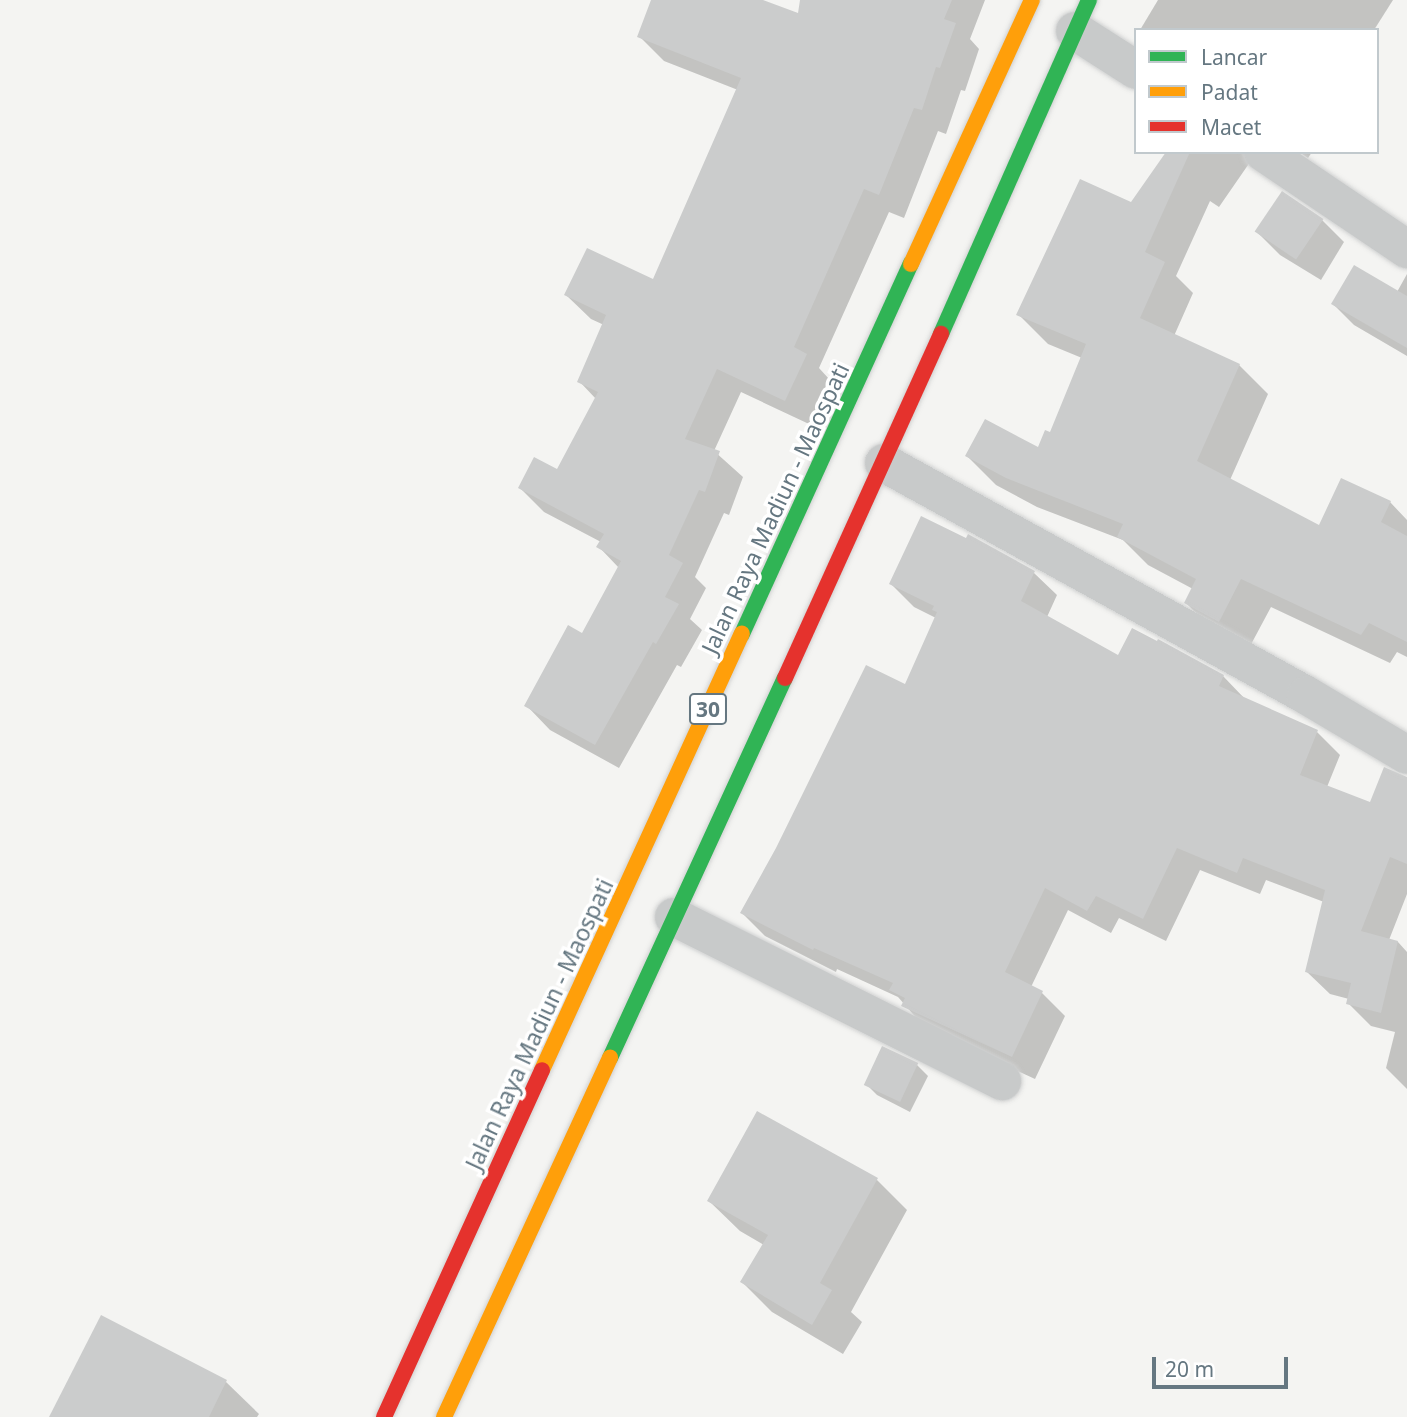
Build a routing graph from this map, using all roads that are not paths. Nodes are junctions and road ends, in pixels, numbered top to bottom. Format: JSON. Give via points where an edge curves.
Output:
{"nodes":[{"id":1,"x":1032,"y":0,"type":"edge"},
{"id":2,"x":1082,"y":16,"type":"edge"},
{"id":3,"x":1134,"y":68,"type":"edge"},
{"id":4,"x":1266,"y":154,"type":"edge"},
{"id":5,"x":1407,"y":249,"type":"edge"},
{"id":6,"x":884,"y":463,"type":"junction"},
{"id":7,"x":1407,"y":755,"type":"edge"},
{"id":8,"x":674,"y":916,"type":"junction"},
{"id":9,"x":1002,"y":1081,"type":"dead end"},
{"id":10,"x":384,"y":1417,"type":"edge"},
{"id":11,"x":444,"y":1417,"type":"edge"}],
"edges":[{"from":1,"to":10,"type":"highway","name":"Jalan Raya Madiun - Maospati","number":"30","via":[[516,1146]]},
{"from":2,"to":3,"type":"street"},
{"from":2,"to":6,"type":"highway","number":"30"},
{"from":4,"to":5,"type":"street"},
{"from":6,"to":7,"type":"street"},
{"from":6,"to":8,"type":"highway","number":"30"},
{"from":8,"to":9,"type":"street"},
{"from":8,"to":11,"type":"highway","number":"30","via":[[550,1169]]}]}
